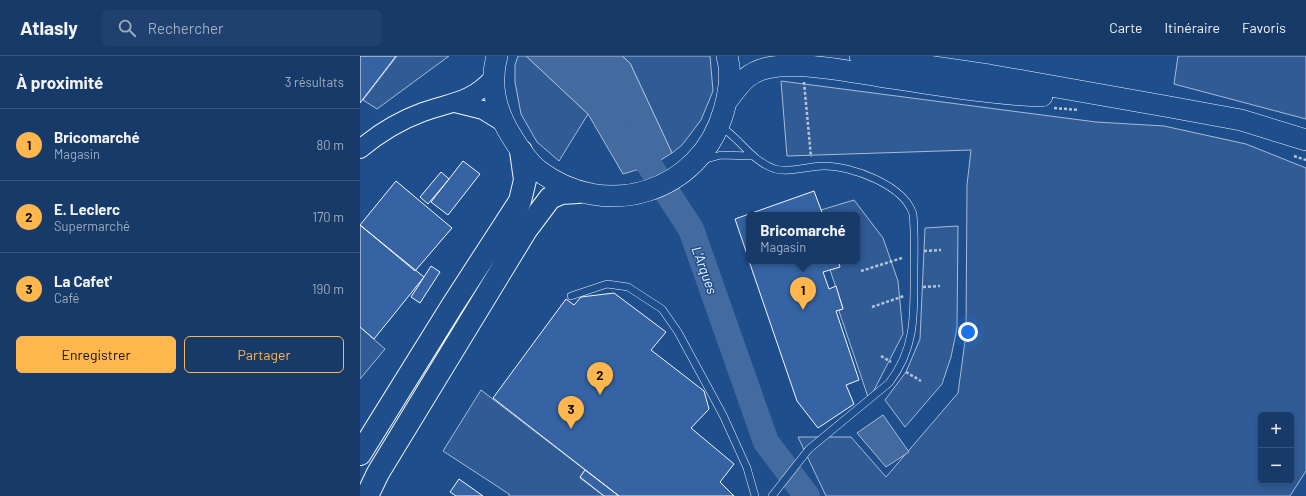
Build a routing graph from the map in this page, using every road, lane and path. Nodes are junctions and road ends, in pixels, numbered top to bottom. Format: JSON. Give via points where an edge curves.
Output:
{"nodes":[{"id":1,"x":497,"y":56,"type":"edge"},
{"id":2,"x":727,"y":56,"type":"edge"},
{"id":3,"x":860,"y":56,"type":"edge"},
{"id":4,"x":493,"y":78,"type":"junction"},
{"id":5,"x":804,"y":80,"type":"dead end"},
{"id":6,"x":1130,"y":101,"type":"junction"},
{"id":7,"x":726,"y":102,"type":"junction"},
{"id":8,"x":455,"y":103,"type":"junction"},
{"id":9,"x":1047,"y":107,"type":"dead end"},
{"id":10,"x":1086,"y":111,"type":"dead end"},
{"id":11,"x":501,"y":121,"type":"junction"},
{"id":12,"x":720,"y":126,"type":"junction"},
{"id":13,"x":1306,"y":140,"type":"edge"},
{"id":14,"x":360,"y":149,"type":"edge"},
{"id":15,"x":521,"y":151,"type":"junction"},
{"id":16,"x":751,"y":156,"type":"junction"},
{"id":17,"x":1292,"y":156,"type":"dead end"},
{"id":18,"x":1306,"y":160,"type":"edge"},
{"id":19,"x":691,"y":164,"type":"junction"},
{"id":20,"x":812,"y":167,"type":"junction"},
{"id":21,"x":578,"y":192,"type":"junction"},
{"id":22,"x":941,"y":250,"type":"dead end"},
{"id":23,"x":924,"y":251,"type":"dead end"},
{"id":24,"x":902,"y":258,"type":"dead end"},
{"id":25,"x":861,"y":271,"type":"dead end"},
{"id":26,"x":940,"y":286,"type":"dead end"},
{"id":27,"x":922,"y":287,"type":"dead end"},
{"id":28,"x":571,"y":296,"type":"dead end"},
{"id":29,"x":904,"y":296,"type":"dead end"},
{"id":30,"x":872,"y":306,"type":"dead end"},
{"id":31,"x":881,"y":356,"type":"dead end"},
{"id":32,"x":894,"y":364,"type":"dead end"},
{"id":33,"x":906,"y":372,"type":"dead end"},
{"id":34,"x":921,"y":381,"type":"dead end"},
{"id":35,"x":360,"y":454,"type":"edge"},
{"id":36,"x":367,"y":496,"type":"edge"},
{"id":37,"x":755,"y":496,"type":"edge"},
{"id":38,"x":772,"y":496,"type":"edge"}],
"edges":[{"from":1,"to":4,"type":"main road"},
{"from":2,"to":7,"type":"main road","via":[[730,86]]},
{"from":3,"to":6,"type":"main road","via":[[989,75]]},
{"from":4,"to":8,"type":"main road","via":[[472,96]]},
{"from":4,"to":11,"type":"main road"},
{"from":5,"to":20,"type":"path"},
{"from":6,"to":7,"type":"main road","via":[[1022,95],[799,66],[767,68],[743,79]]},
{"from":6,"to":13,"type":"main road","via":[[1241,120]]},
{"from":7,"to":12,"type":"main road"},
{"from":8,"to":11,"type":"main road","via":[[483,110]]},
{"from":8,"to":14,"type":"main road","via":[[437,107],[405,120]]},
{"from":9,"to":10,"type":"path"},
{"from":11,"to":15,"type":"main road"},
{"from":12,"to":16,"type":"lane"},
{"from":12,"to":19,"type":"main road"},
{"from":15,"to":21,"type":"main road","via":[[541,172]]},
{"from":15,"to":35,"type":"highway","via":[[525,180],[520,202]]},
{"from":16,"to":19,"type":"lane","via":[[721,155]]},
{"from":16,"to":20,"type":"lane","via":[[775,169],[794,170]]},
{"from":17,"to":18,"type":"path"},
{"from":19,"to":21,"type":"main road","via":[[664,186],[644,193],[604,196]]},
{"from":20,"to":38,"type":"lane","via":[[824,166],[862,172],[898,193],[910,204],[914,224],[914,313],[910,344],[898,371],[889,383],[809,449]]},
{"from":21,"to":36,"type":"highway","via":[[560,193],[550,198],[526,230],[378,473]]},
{"from":22,"to":23,"type":"path"},
{"from":24,"to":25,"type":"path"},
{"from":26,"to":27,"type":"path"},
{"from":28,"to":37,"type":"lane","via":[[607,284],[628,287],[662,309],[678,332],[723,415],[747,468]]},
{"from":29,"to":30,"type":"path"},
{"from":31,"to":32,"type":"path"},
{"from":33,"to":34,"type":"path"}]}
